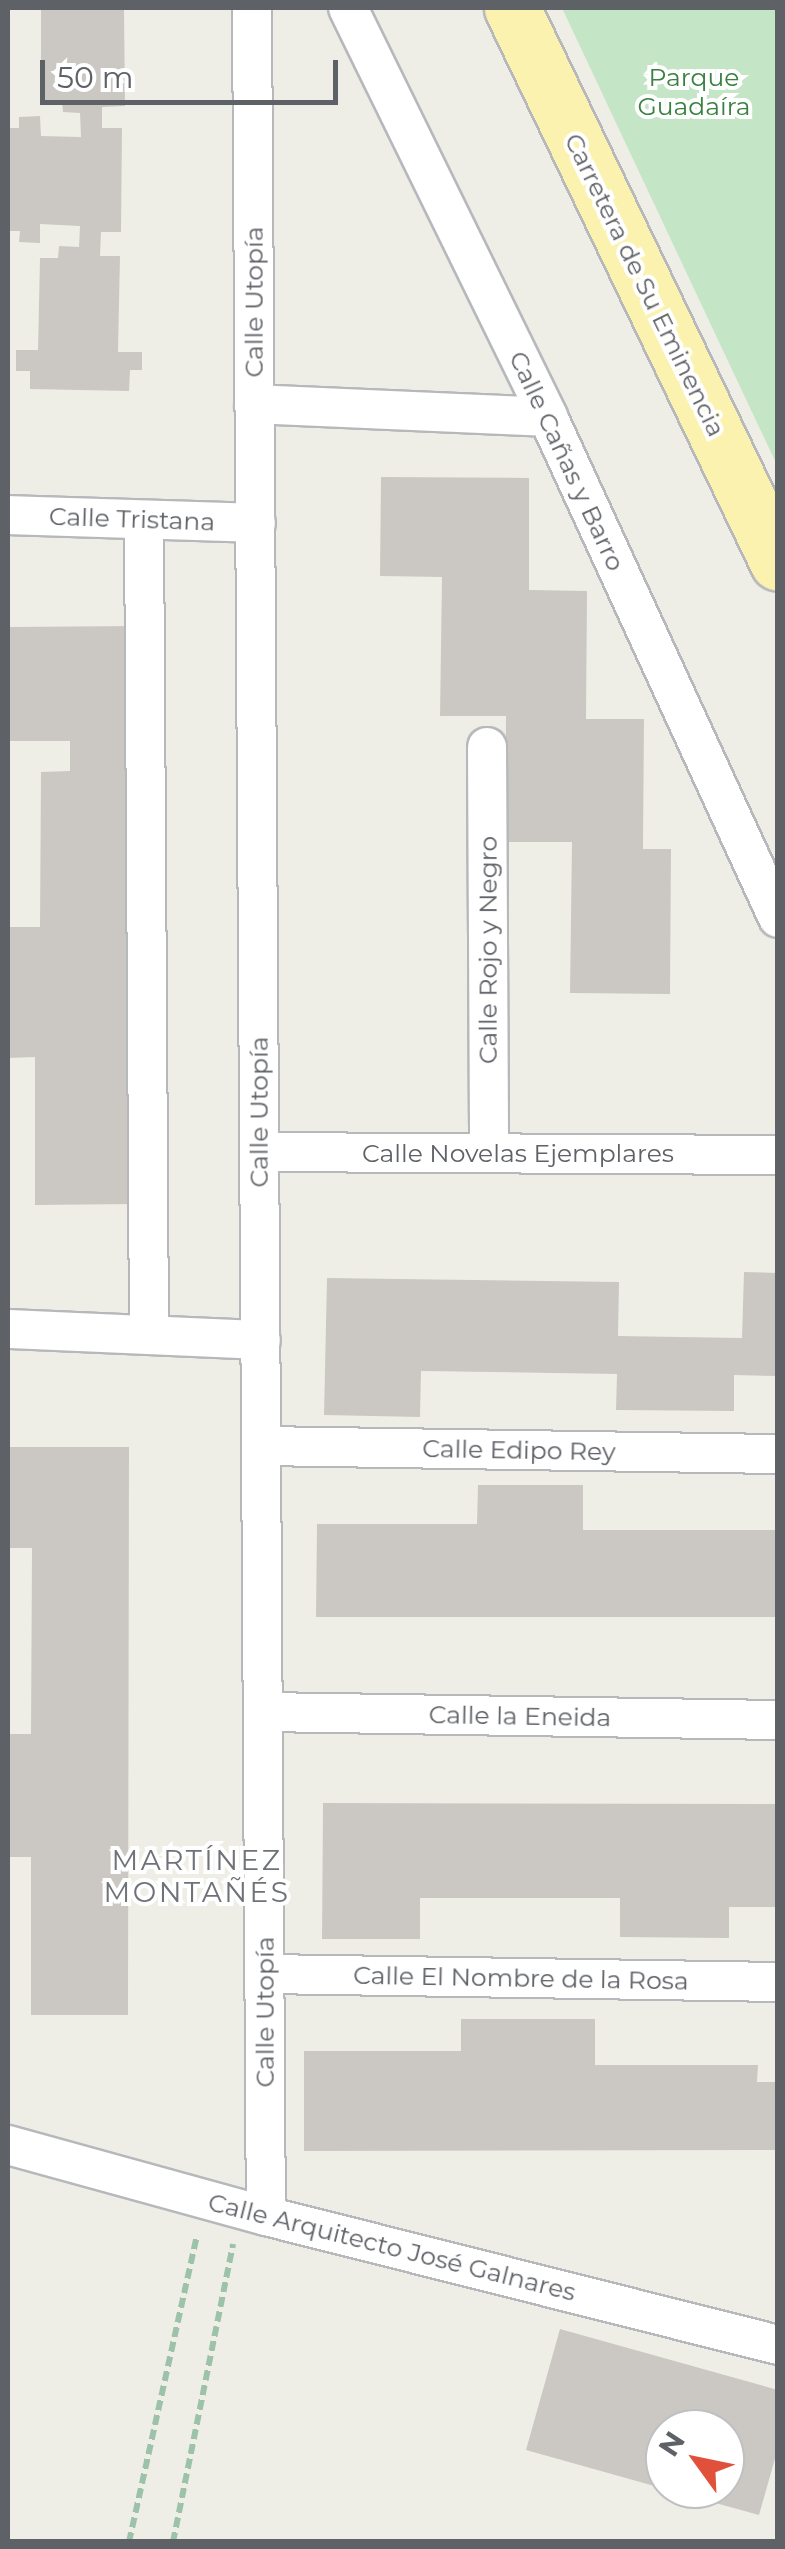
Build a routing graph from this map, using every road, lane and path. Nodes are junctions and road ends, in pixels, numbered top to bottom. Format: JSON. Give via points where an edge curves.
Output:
{"nodes":[{"id":1,"x":252,"y":8,"type":"edge"},
{"id":2,"x":348,"y":8,"type":"edge"},
{"id":3,"x":512,"y":8,"type":"edge"},
{"id":4,"x":254,"y":404,"type":"junction"},
{"id":5,"x":548,"y":417,"type":"junction"},
{"id":6,"x":8,"y":515,"type":"edge"},
{"id":7,"x":144,"y":520,"type":"junction"},
{"id":8,"x":256,"y":523,"type":"junction"},
{"id":9,"x":778,"y":563,"type":"edge"},
{"id":10,"x":488,"y":747,"type":"dead end"},
{"id":11,"x":778,"y":918,"type":"edge"},
{"id":12,"x":259,"y":1152,"type":"junction"},
{"id":13,"x":488,"y":1153,"type":"junction"},
{"id":14,"x":778,"y":1155,"type":"edge"},
{"id":15,"x":8,"y":1329,"type":"edge"},
{"id":16,"x":149,"y":1336,"type":"junction"},
{"id":17,"x":261,"y":1340,"type":"junction"},
{"id":18,"x":261,"y":1446,"type":"junction"},
{"id":19,"x":778,"y":1454,"type":"edge"},
{"id":20,"x":263,"y":1712,"type":"junction"},
{"id":21,"x":778,"y":1720,"type":"edge"},
{"id":22,"x":264,"y":1974,"type":"junction"},
{"id":23,"x":778,"y":1982,"type":"edge"},
{"id":24,"x":8,"y":2145,"type":"edge"},
{"id":25,"x":237,"y":2208,"type":"junction"},
{"id":26,"x":778,"y":2345,"type":"edge"},
{"id":27,"x":130,"y":2542,"type":"edge"},
{"id":28,"x":173,"y":2542,"type":"edge"}],
"edges":[{"from":1,"to":4,"type":"street","name":"Calle Utopía"},
{"from":2,"to":5,"type":"street","name":"Calle Cañas y Barro"},
{"from":3,"to":9,"type":"main road","name":"Carretera de Su Eminencia"},
{"from":4,"to":5,"type":"street"},
{"from":4,"to":8,"type":"street","name":"Calle Utopía"},
{"from":5,"to":11,"type":"street","name":"Calle Cañas y Barro"},
{"from":6,"to":7,"type":"street","name":"Calle Tristana"},
{"from":7,"to":8,"type":"street","name":"Calle Tristana"},
{"from":7,"to":16,"type":"street"},
{"from":8,"to":12,"type":"street","name":"Calle Utopía"},
{"from":10,"to":13,"type":"street","name":"Calle Rojo y Negro"},
{"from":12,"to":13,"type":"street","name":"Calle Novelas Ejemplares"},
{"from":12,"to":17,"type":"street","name":"Calle Utopía"},
{"from":13,"to":14,"type":"street","name":"Calle Novelas Ejemplares"},
{"from":15,"to":16,"type":"street"},
{"from":16,"to":17,"type":"street"},
{"from":17,"to":18,"type":"street","name":"Calle Utopía"},
{"from":18,"to":19,"type":"street","name":"Calle Edipo Rey"},
{"from":18,"to":20,"type":"street","name":"Calle Utopía"},
{"from":20,"to":21,"type":"street","name":"Calle la Eneida"},
{"from":20,"to":22,"type":"street","name":"Calle Utopía"},
{"from":22,"to":23,"type":"street","name":"Calle El Nombre de la Rosa"},
{"from":22,"to":25,"type":"street","name":"Calle Utopía"},
{"from":24,"to":25,"type":"street","name":"Calle Arquitecto José Galnares"},
{"from":25,"to":26,"type":"street","name":"Calle Arquitecto José Galnares"},
{"from":25,"to":27,"type":"path"},
{"from":25,"to":28,"type":"path"}]}
